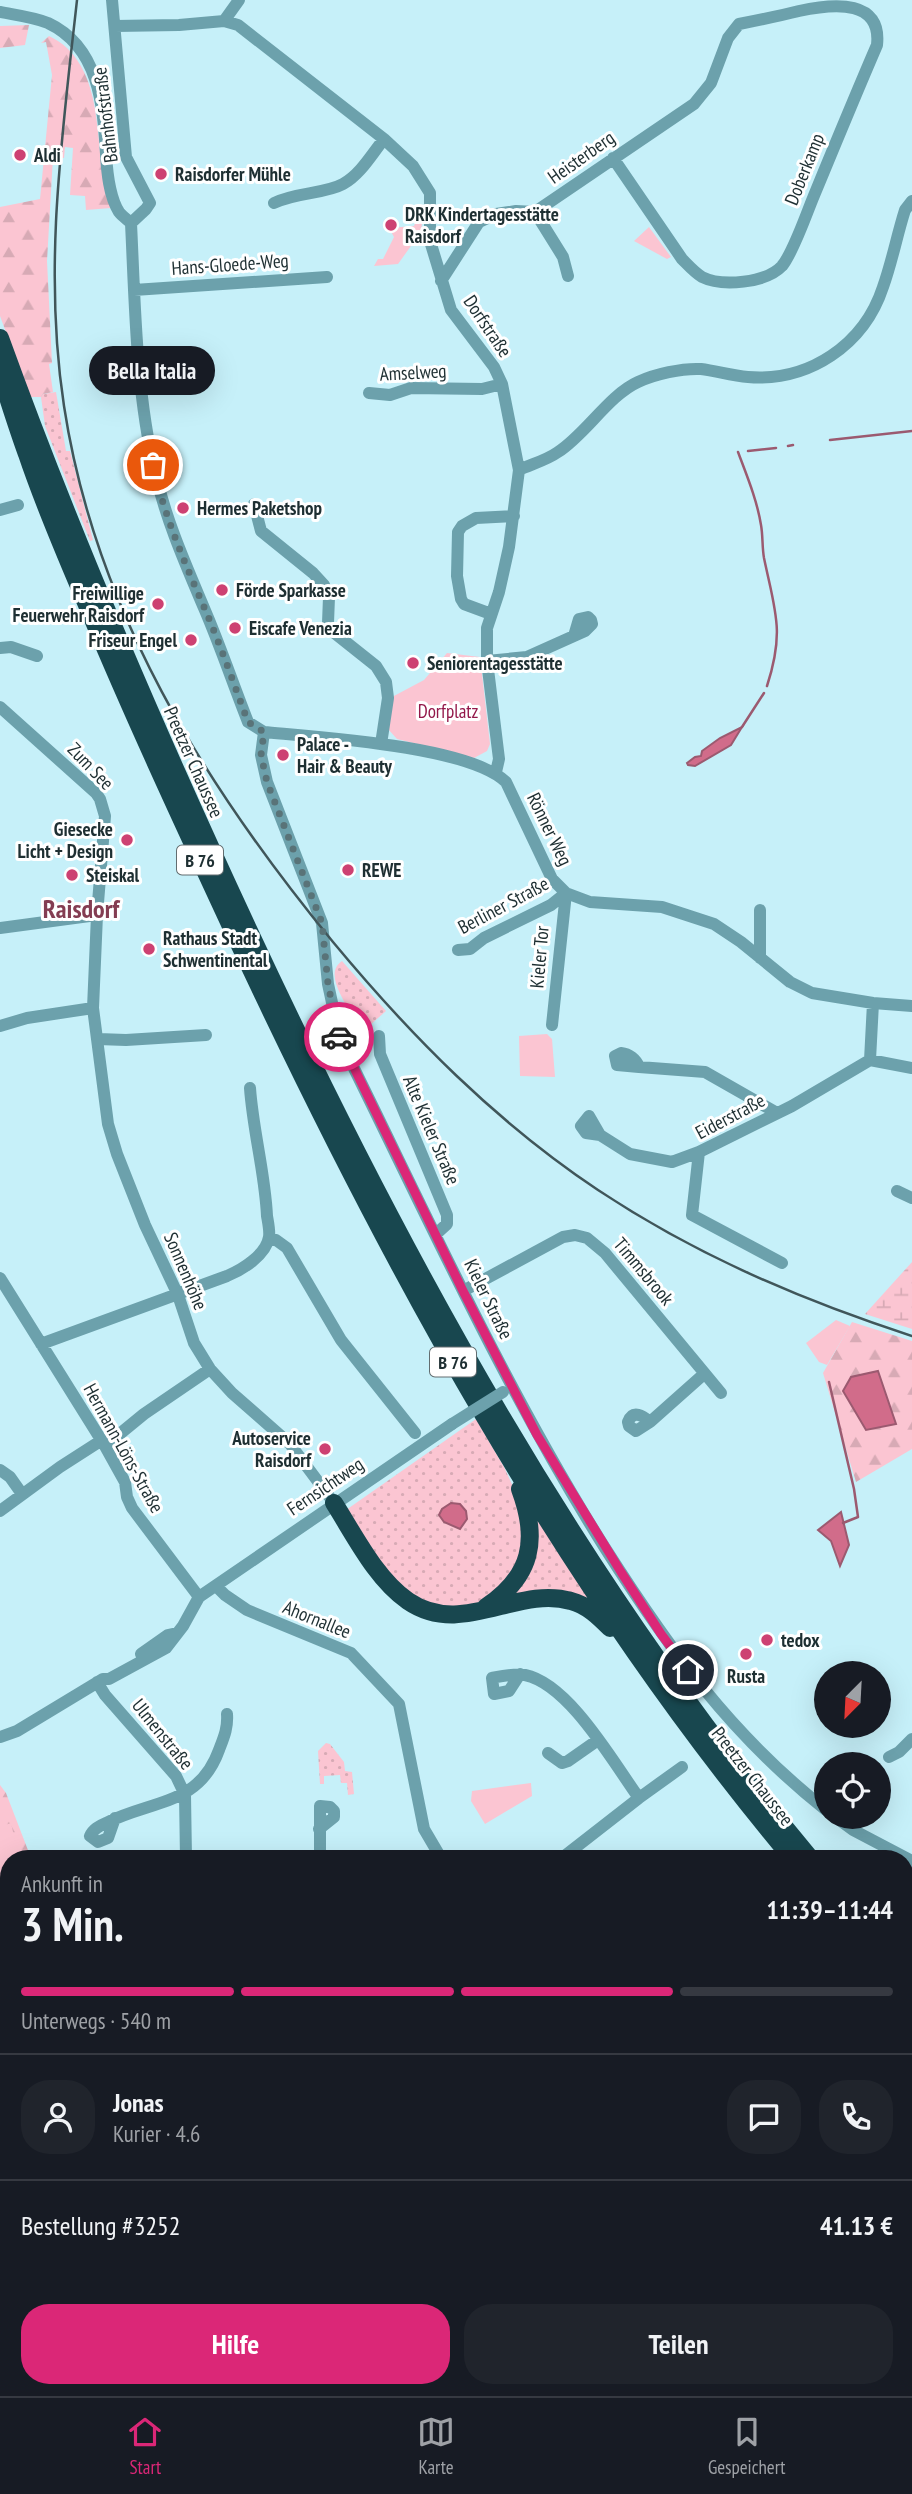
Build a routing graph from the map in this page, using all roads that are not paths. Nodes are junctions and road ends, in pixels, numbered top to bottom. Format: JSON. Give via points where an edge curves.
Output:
{"nodes":[{"id":1,"x":113,"y":0,"type":"edge"},
{"id":2,"x":238,"y":0,"type":"edge"},
{"id":3,"x":0,"y":12,"type":"edge"},
{"id":4,"x":224,"y":21,"type":"junction"},
{"id":5,"x":115,"y":26,"type":"junction"},
{"id":6,"x":728,"y":38,"type":"joint"},
{"id":7,"x":384,"y":139,"type":"junction"},
{"id":8,"x":613,"y":158,"type":"junction"},
{"id":9,"x":912,"y":201,"type":"edge"},
{"id":10,"x":274,"y":203,"type":"dead end"},
{"id":11,"x":536,"y":212,"type":"junction"},
{"id":12,"x":131,"y":223,"type":"junction"},
{"id":13,"x":327,"y":276,"type":"dead end"},
{"id":14,"x":568,"y":276,"type":"dead end"},
{"id":15,"x":440,"y":281,"type":"junction"},
{"id":16,"x":134,"y":290,"type":"junction"},
{"id":17,"x":0,"y":338,"type":"edge"},
{"id":18,"x":0,"y":373,"type":"edge"},
{"id":19,"x":502,"y":384,"type":"junction"},
{"id":20,"x":369,"y":393,"type":"dead end"},
{"id":21,"x":0,"y":410,"type":"edge"},
{"id":22,"x":26,"y":453,"type":"junction"},
{"id":23,"x":519,"y":470,"type":"junction"},
{"id":24,"x":254,"y":504,"type":"dead end"},
{"id":25,"x":18,"y":505,"type":"dead end"},
{"id":26,"x":0,"y":510,"type":"edge"},
{"id":27,"x":514,"y":516,"type":"junction"},
{"id":28,"x":491,"y":614,"type":"junction"},
{"id":29,"x":574,"y":636,"type":"dead end"},
{"id":30,"x":0,"y":648,"type":"edge"},
{"id":31,"x":37,"y":656,"type":"dead end"},
{"id":32,"x":487,"y":661,"type":"junction"},
{"id":33,"x":0,"y":707,"type":"edge"},
{"id":34,"x":264,"y":732,"type":"junction"},
{"id":35,"x":381,"y":744,"type":"junction"},
{"id":36,"x":496,"y":772,"type":"junction"},
{"id":37,"x":566,"y":893,"type":"junction"},
{"id":38,"x":760,"y":910,"type":"dead end"},
{"id":39,"x":97,"y":915,"type":"junction"},
{"id":40,"x":0,"y":929,"type":"edge"},
{"id":41,"x":458,"y":950,"type":"dead end"},
{"id":42,"x":760,"y":958,"type":"junction"},
{"id":43,"x":873,"y":1003,"type":"junction"},
{"id":44,"x":912,"y":1006,"type":"edge"},
{"id":45,"x":93,"y":1008,"type":"junction"},
{"id":46,"x":552,"y":1024,"type":"dead end"},
{"id":47,"x":0,"y":1026,"type":"edge"},
{"id":48,"x":206,"y":1035,"type":"dead end"},
{"id":49,"x":379,"y":1036,"type":"dead end"},
{"id":50,"x":98,"y":1039,"type":"junction"},
{"id":51,"x":870,"y":1060,"type":"junction"},
{"id":52,"x":639,"y":1067,"type":"dead end"},
{"id":53,"x":912,"y":1068,"type":"edge"},
{"id":54,"x":250,"y":1087,"type":"dead end"},
{"id":55,"x":776,"y":1113,"type":"junction"},
{"id":56,"x":600,"y":1135,"type":"dead end"},
{"id":57,"x":699,"y":1152,"type":"junction"},
{"id":58,"x":897,"y":1191,"type":"dead end"},
{"id":59,"x":912,"y":1198,"type":"edge"},
{"id":60,"x":436,"y":1234,"type":"junction"},
{"id":61,"x":269,"y":1239,"type":"junction"},
{"id":62,"x":782,"y":1263,"type":"dead end"},
{"id":63,"x":0,"y":1278,"type":"edge"},
{"id":64,"x":463,"y":1291,"type":"junction"},
{"id":65,"x":178,"y":1295,"type":"junction"},
{"id":66,"x":41,"y":1344,"type":"junction"},
{"id":67,"x":210,"y":1369,"type":"junction"},
{"id":68,"x":705,"y":1374,"type":"junction"},
{"id":69,"x":507,"y":1389,"type":"junction"},
{"id":70,"x":721,"y":1393,"type":"dead end"},
{"id":71,"x":650,"y":1422,"type":"dead end"},
{"id":72,"x":415,"y":1433,"type":"dead end"},
{"id":73,"x":103,"y":1443,"type":"junction"},
{"id":74,"x":513,"y":1466,"type":"junction"},
{"id":75,"x":0,"y":1470,"type":"edge"},
{"id":76,"x":22,"y":1494,"type":"junction"},
{"id":77,"x":334,"y":1503,"type":"junction"},
{"id":78,"x":0,"y":1511,"type":"edge"},
{"id":79,"x":216,"y":1586,"type":"junction"},
{"id":80,"x":199,"y":1597,"type":"junction"},
{"id":81,"x":479,"y":1611,"type":"junction"},
{"id":82,"x":630,"y":1648,"type":"junction"},
{"id":83,"x":520,"y":1674,"type":"dead end"},
{"id":84,"x":101,"y":1680,"type":"junction"},
{"id":85,"x":226,"y":1714,"type":"dead end"},
{"id":86,"x":0,"y":1737,"type":"edge"},
{"id":87,"x":912,"y":1739,"type":"edge"},
{"id":88,"x":598,"y":1741,"type":"junction"},
{"id":89,"x":548,"y":1753,"type":"dead end"},
{"id":90,"x":891,"y":1756,"type":"edge"},
{"id":91,"x":682,"y":1767,"type":"dead end"},
{"id":92,"x":184,"y":1795,"type":"junction"},
{"id":93,"x":639,"y":1798,"type":"junction"},
{"id":94,"x":814,"y":1800,"type":"edge"},
{"id":95,"x":115,"y":1818,"type":"dead end"},
{"id":96,"x":319,"y":1829,"type":"dead end"},
{"id":97,"x":853,"y":1830,"type":"joint"},
{"id":98,"x":912,"y":1848,"type":"edge"},
{"id":99,"x":186,"y":1850,"type":"edge"},
{"id":100,"x":320,"y":1850,"type":"edge"},
{"id":101,"x":435,"y":1850,"type":"edge"},
{"id":102,"x":572,"y":1850,"type":"edge"},
{"id":103,"x":785,"y":1850,"type":"edge"},
{"id":104,"x":804,"y":1850,"type":"edge"},
{"id":105,"x":891,"y":1850,"type":"edge"}],
"edges":[{"from":1,"to":5,"type":"street","name":"Bahnhofstraße"},
{"from":2,"to":4,"type":"street"},
{"from":3,"to":12,"type":"street","via":[[42,21],[63,31],[88,59],[101,98],[111,190],[119,212]]},
{"from":4,"to":5,"type":"street"},
{"from":4,"to":7,"type":"street","name":"Dorfstraße","via":[[250,33]]},
{"from":5,"to":12,"type":"street","name":"Bahnhofstraße","via":[[126,158],[150,203]]},
{"from":6,"to":8,"type":"street","name":"Heisterberg","via":[[711,83],[694,104]]},
{"from":6,"to":8,"type":"street","name":"Doberkamp","via":[[739,24],[843,1],[868,9],[878,25],[877,45],[783,265],[750,281],[704,278],[683,259]]},
{"from":7,"to":10,"type":"street","via":[[341,185]]},
{"from":7,"to":15,"type":"street","name":"Dorfstraße","via":[[414,166],[429,193],[429,241]]},
{"from":8,"to":11,"type":"street","name":"Heisterberg"},
{"from":9,"to":23,"type":"street","via":[[870,314],[855,337],[832,356],[806,371],[779,377],[749,378],[699,369],[637,382],[559,452]]},
{"from":11,"to":14,"type":"street","via":[[563,257]]},
{"from":11,"to":15,"type":"street","via":[[496,214],[479,222]]},
{"from":12,"to":16,"type":"street"},
{"from":13,"to":16,"type":"street","name":"Hans-Gloede-Weg"},
{"from":15,"to":19,"type":"street","name":"Dorfstraße","via":[[451,310]]},
{"from":16,"to":34,"type":"street","via":[[148,442],[166,513],[248,722]]},
{"from":17,"to":104,"type":"highway","name":"Preetzer Chaussee","number":"B 76","via":[[139,693],[368,1176],[444,1318],[578,1543],[715,1740]]},
{"from":18,"to":22,"type":"highway","name":"Preetzer Chaussee","number":"B 76"},
{"from":19,"to":20,"type":"street","name":"Amselweg","via":[[482,389],[411,388],[390,395]]},
{"from":19,"to":23,"type":"street","name":"Dorfstraße"},
{"from":21,"to":22,"type":"highway","number":"B 76"},
{"from":22,"to":74,"type":"highway","name":"Preetzer Chaussee","number":"B 76","via":[[125,696],[289,1050],[411,1287]]},
{"from":23,"to":27,"type":"street","name":"Dorfstraße"},
{"from":24,"to":35,"type":"street","via":[[261,531],[324,585],[332,631],[376,666],[386,682]]},
{"from":25,"to":26,"type":"street"},
{"from":27,"to":28,"type":"street","name":"Dorfstraße"},
{"from":27,"to":28,"type":"street","via":[[476,518],[458,532],[461,599]]},
{"from":28,"to":32,"type":"street","name":"Dorfstraße"},
{"from":29,"to":32,"type":"street","via":[[527,657]]},
{"from":30,"to":31,"type":"street"},
{"from":32,"to":36,"type":"street","name":"Dorfstraße","via":[[499,759]]},
{"from":33,"to":39,"type":"street","name":"Zum See","via":[[100,799],[105,816]]},
{"from":34,"to":35,"type":"street"},
{"from":34,"to":60,"type":"street","name":"Kieler Straße","via":[[261,755],[267,782],[322,923],[340,1040]]},
{"from":35,"to":36,"type":"street"},
{"from":36,"to":37,"type":"street","name":"Rönner Weg","via":[[506,782],[552,879]]},
{"from":37,"to":41,"type":"street","name":"Berliner Straße","via":[[470,949]]},
{"from":37,"to":42,"type":"street","name":"Rönner Weg","via":[[590,902],[662,907],[687,914],[721,928]]},
{"from":37,"to":46,"type":"street","name":"Kieler Tor"},
{"from":38,"to":42,"type":"street"},
{"from":39,"to":40,"type":"street"},
{"from":39,"to":45,"type":"street","name":"Zum See"},
{"from":42,"to":43,"type":"street","name":"Rönner Weg","via":[[812,993]]},
{"from":43,"to":44,"type":"street","name":"Rönner Weg"},
{"from":43,"to":51,"type":"street"},
{"from":45,"to":47,"type":"street"},
{"from":45,"to":50,"type":"street","name":"Sonnenhöhe"},
{"from":48,"to":50,"type":"street"},
{"from":49,"to":60,"type":"street","name":"Alte Kieler Straße","via":[[380,1054],[447,1215],[447,1224]]},
{"from":50,"to":65,"type":"street","name":"Sonnenhöhe","via":[[106,1115],[117,1154]]},
{"from":51,"to":53,"type":"street"},
{"from":51,"to":55,"type":"street","name":"Eiderstraße"},
{"from":52,"to":55,"type":"street","via":[[705,1072]]},
{"from":54,"to":61,"type":"street"},
{"from":55,"to":57,"type":"street","name":"Eiderstraße"},
{"from":56,"to":57,"type":"street","via":[[630,1154],[672,1162]]},
{"from":57,"to":62,"type":"street","name":"Eiderstraße","via":[[692,1215]]},
{"from":58,"to":59,"type":"street"},
{"from":60,"to":64,"type":"street","name":"Kieler Straße"},
{"from":61,"to":65,"type":"street","via":[[243,1269]]},
{"from":61,"to":72,"type":"street","via":[[286,1248],[341,1340]]},
{"from":63,"to":66,"type":"street","name":"Hermann-Löns-Straße"},
{"from":64,"to":68,"type":"street","name":"Timmsbrook","via":[[563,1237],[587,1238],[611,1260]]},
{"from":64,"to":69,"type":"street","name":"Kieler Straße"},
{"from":65,"to":66,"type":"street"},
{"from":65,"to":67,"type":"street","name":"Sonnenhöhe","via":[[194,1343]]},
{"from":66,"to":73,"type":"street","name":"Hermann-Löns-Straße"},
{"from":67,"to":73,"type":"street"},
{"from":67,"to":77,"type":"street","name":"Sonnenhöhe","via":[[290,1444]]},
{"from":68,"to":70,"type":"street","name":"Timmsbrook"},
{"from":68,"to":71,"type":"street"},
{"from":69,"to":77,"type":"street","name":"Fernsichtweg","bridge":true},
{"from":69,"to":94,"type":"street","name":"Kieler Straße","via":[[661,1634],[738,1730]]},
{"from":73,"to":76,"type":"street"},
{"from":73,"to":80,"type":"street","name":"Hermann-Löns-Straße","via":[[125,1482],[132,1508]]},
{"from":74,"to":81,"type":"highway","number":"B 76","via":[[531,1527],[530,1550],[513,1585]]},
{"from":74,"to":82,"type":"highway","name":"Preetzer Chaussee","number":"B 76"},
{"from":75,"to":76,"type":"street"},
{"from":76,"to":78,"type":"street"},
{"from":77,"to":79,"type":"street","name":"Fernsichtweg"},
{"from":77,"to":81,"type":"highway","number":"B 76","via":[[382,1577],[399,1594],[438,1614]]},
{"from":79,"to":80,"type":"street","name":"Fernsichtweg"},
{"from":79,"to":101,"type":"street","name":"Ahornallee","via":[[247,1610],[351,1653],[399,1704],[424,1829]]},
{"from":80,"to":84,"type":"street","name":"Fernsichtweg","via":[[177,1633]]},
{"from":81,"to":82,"type":"highway","number":"B 76","via":[[539,1599],[570,1600],[596,1615]]},
{"from":82,"to":103,"type":"highway","name":"Preetzer Chaussee","number":"B 76"},
{"from":83,"to":88,"type":"street","via":[[570,1703]]},
{"from":84,"to":86,"type":"street","name":"Fernsichtweg"},
{"from":84,"to":92,"type":"street","name":"Ulmenstraße","via":[[105,1695],[176,1776]]},
{"from":85,"to":92,"type":"street","via":[[228,1727],[216,1760],[199,1784]]},
{"from":87,"to":90,"type":"street"},
{"from":88,"to":89,"type":"street","via":[[562,1763]]},
{"from":88,"to":93,"type":"street"},
{"from":91,"to":93,"type":"street"},
{"from":92,"to":95,"type":"street"},
{"from":92,"to":99,"type":"street","name":"Ulmenstraße"},
{"from":93,"to":102,"type":"street"},
{"from":96,"to":100,"type":"street"},
{"from":97,"to":98,"type":"street"},
{"from":97,"to":105,"type":"street"}]}
